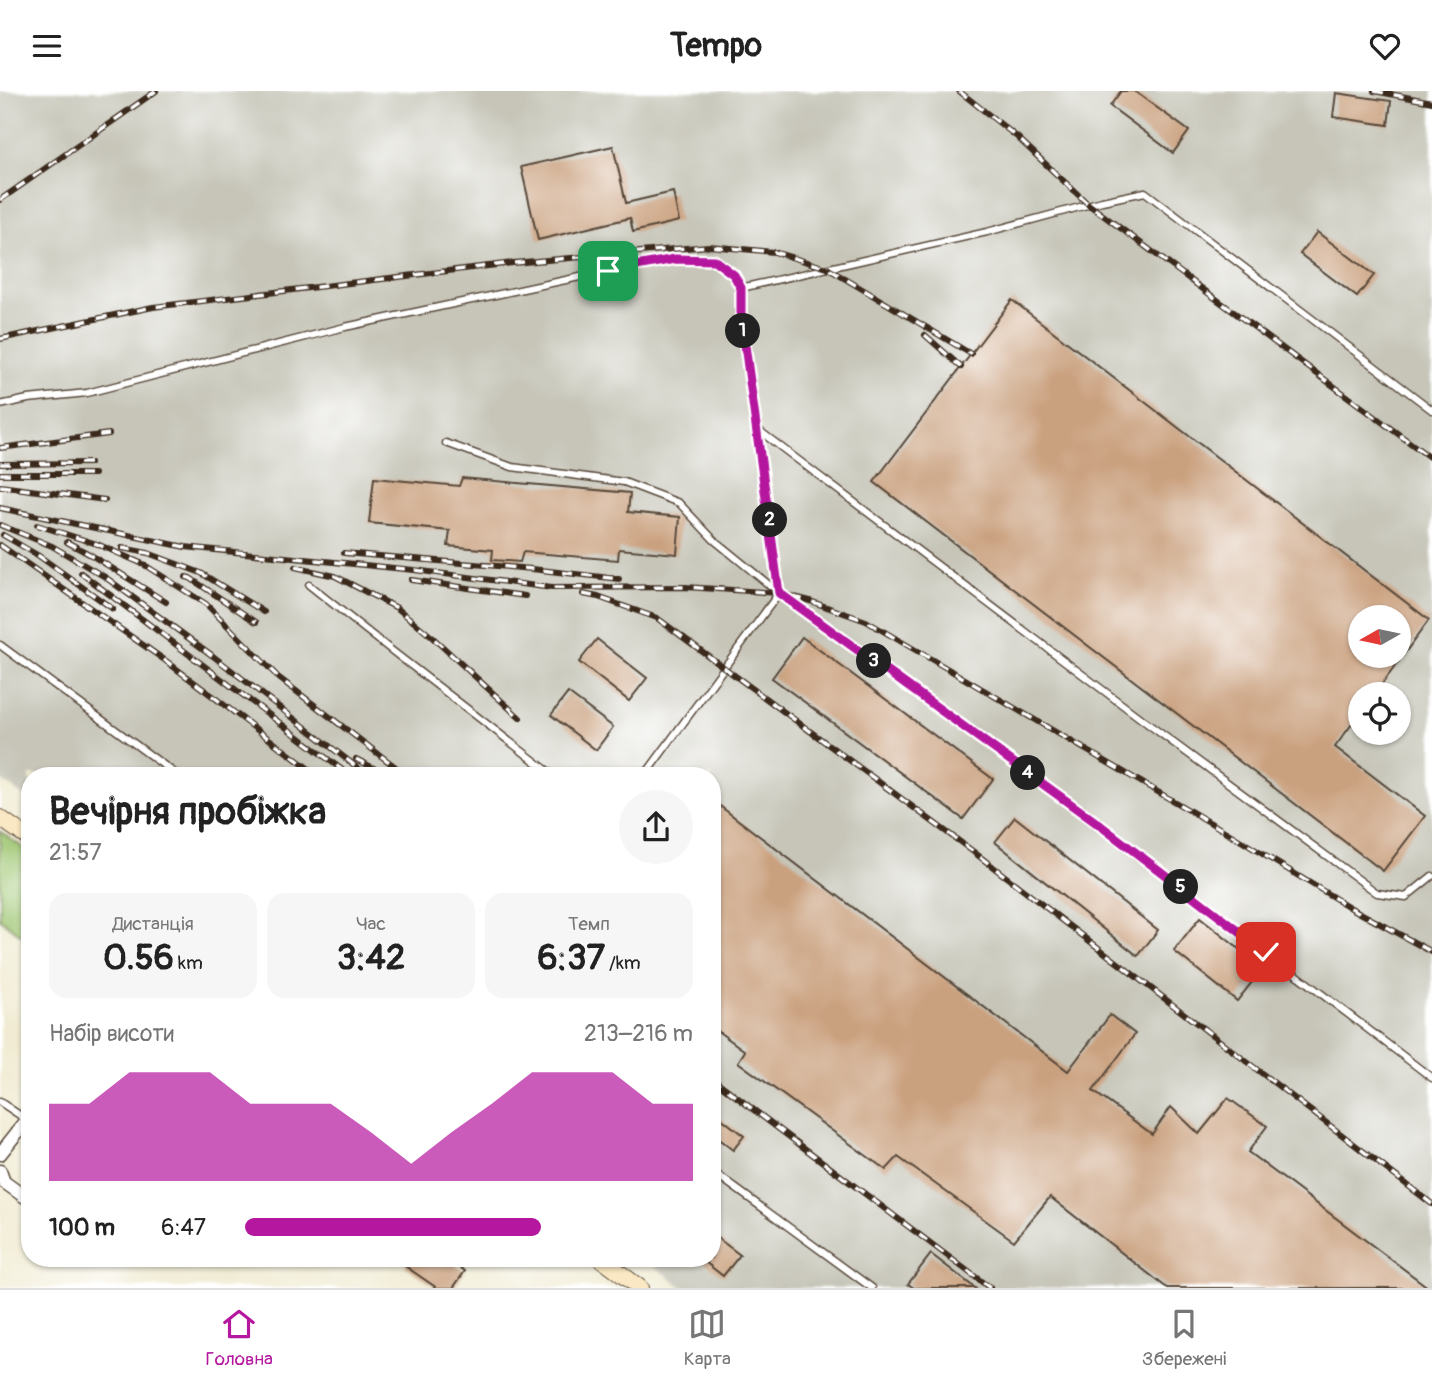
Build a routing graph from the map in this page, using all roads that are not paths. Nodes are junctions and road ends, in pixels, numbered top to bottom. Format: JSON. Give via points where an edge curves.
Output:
{"nodes":[{"id":1,"x":741,"y":288,"type":"junction"},
{"id":2,"x":0,"y":405,"type":"edge"},
{"id":3,"x":1432,"y":410,"type":"edge"},
{"id":4,"x":757,"y":429,"type":"junction"},
{"id":5,"x":446,"y":443,"type":"dead end"},
{"id":6,"x":309,"y":585,"type":"dead end"},
{"id":7,"x":779,"y":593,"type":"junction"},
{"id":8,"x":0,"y":645,"type":"edge"},
{"id":9,"x":166,"y":767,"type":"edge"},
{"id":10,"x":543,"y":767,"type":"edge"},
{"id":11,"x":651,"y":767,"type":"edge"},
{"id":12,"x":0,"y":818,"type":"edge"},
{"id":13,"x":21,"y":833,"type":"edge"},
{"id":14,"x":1432,"y":876,"type":"edge"},
{"id":15,"x":1432,"y":1078,"type":"edge"},
{"id":16,"x":0,"y":1102,"type":"edge"},
{"id":17,"x":21,"y":1116,"type":"edge"},
{"id":18,"x":21,"y":1128,"type":"edge"},
{"id":19,"x":0,"y":1154,"type":"edge"},
{"id":20,"x":0,"y":1171,"type":"edge"},
{"id":21,"x":721,"y":1178,"type":"edge"},
{"id":22,"x":21,"y":1195,"type":"edge"},
{"id":23,"x":612,"y":1267,"type":"edge"},
{"id":24,"x":640,"y":1288,"type":"edge"},
{"id":25,"x":872,"y":1288,"type":"edge"}],
"edges":[{"from":1,"to":2,"type":"lane","via":[[734,275],[714,260],[675,259],[345,327],[87,393]]},
{"from":1,"to":3,"type":"lane","via":[[1145,192]]},
{"from":1,"to":4,"type":"lane"},
{"from":4,"to":7,"type":"lane"},
{"from":4,"to":14,"type":"lane","via":[[1377,893],[1406,897]]},
{"from":5,"to":7,"type":"lane","via":[[512,467],[624,482],[679,503],[714,540]]},
{"from":6,"to":10,"type":"lane"},
{"from":7,"to":11,"type":"lane"},
{"from":7,"to":15,"type":"lane","via":[[1101,826]]},
{"from":8,"to":9,"type":"lane"},
{"from":12,"to":13,"type":"main road"},
{"from":16,"to":17,"type":"lane"},
{"from":18,"to":19,"type":"street"},
{"from":20,"to":22,"type":"street","via":[[4,1182]]},
{"from":21,"to":25,"type":"lane"},
{"from":23,"to":24,"type":"main road"}]}
